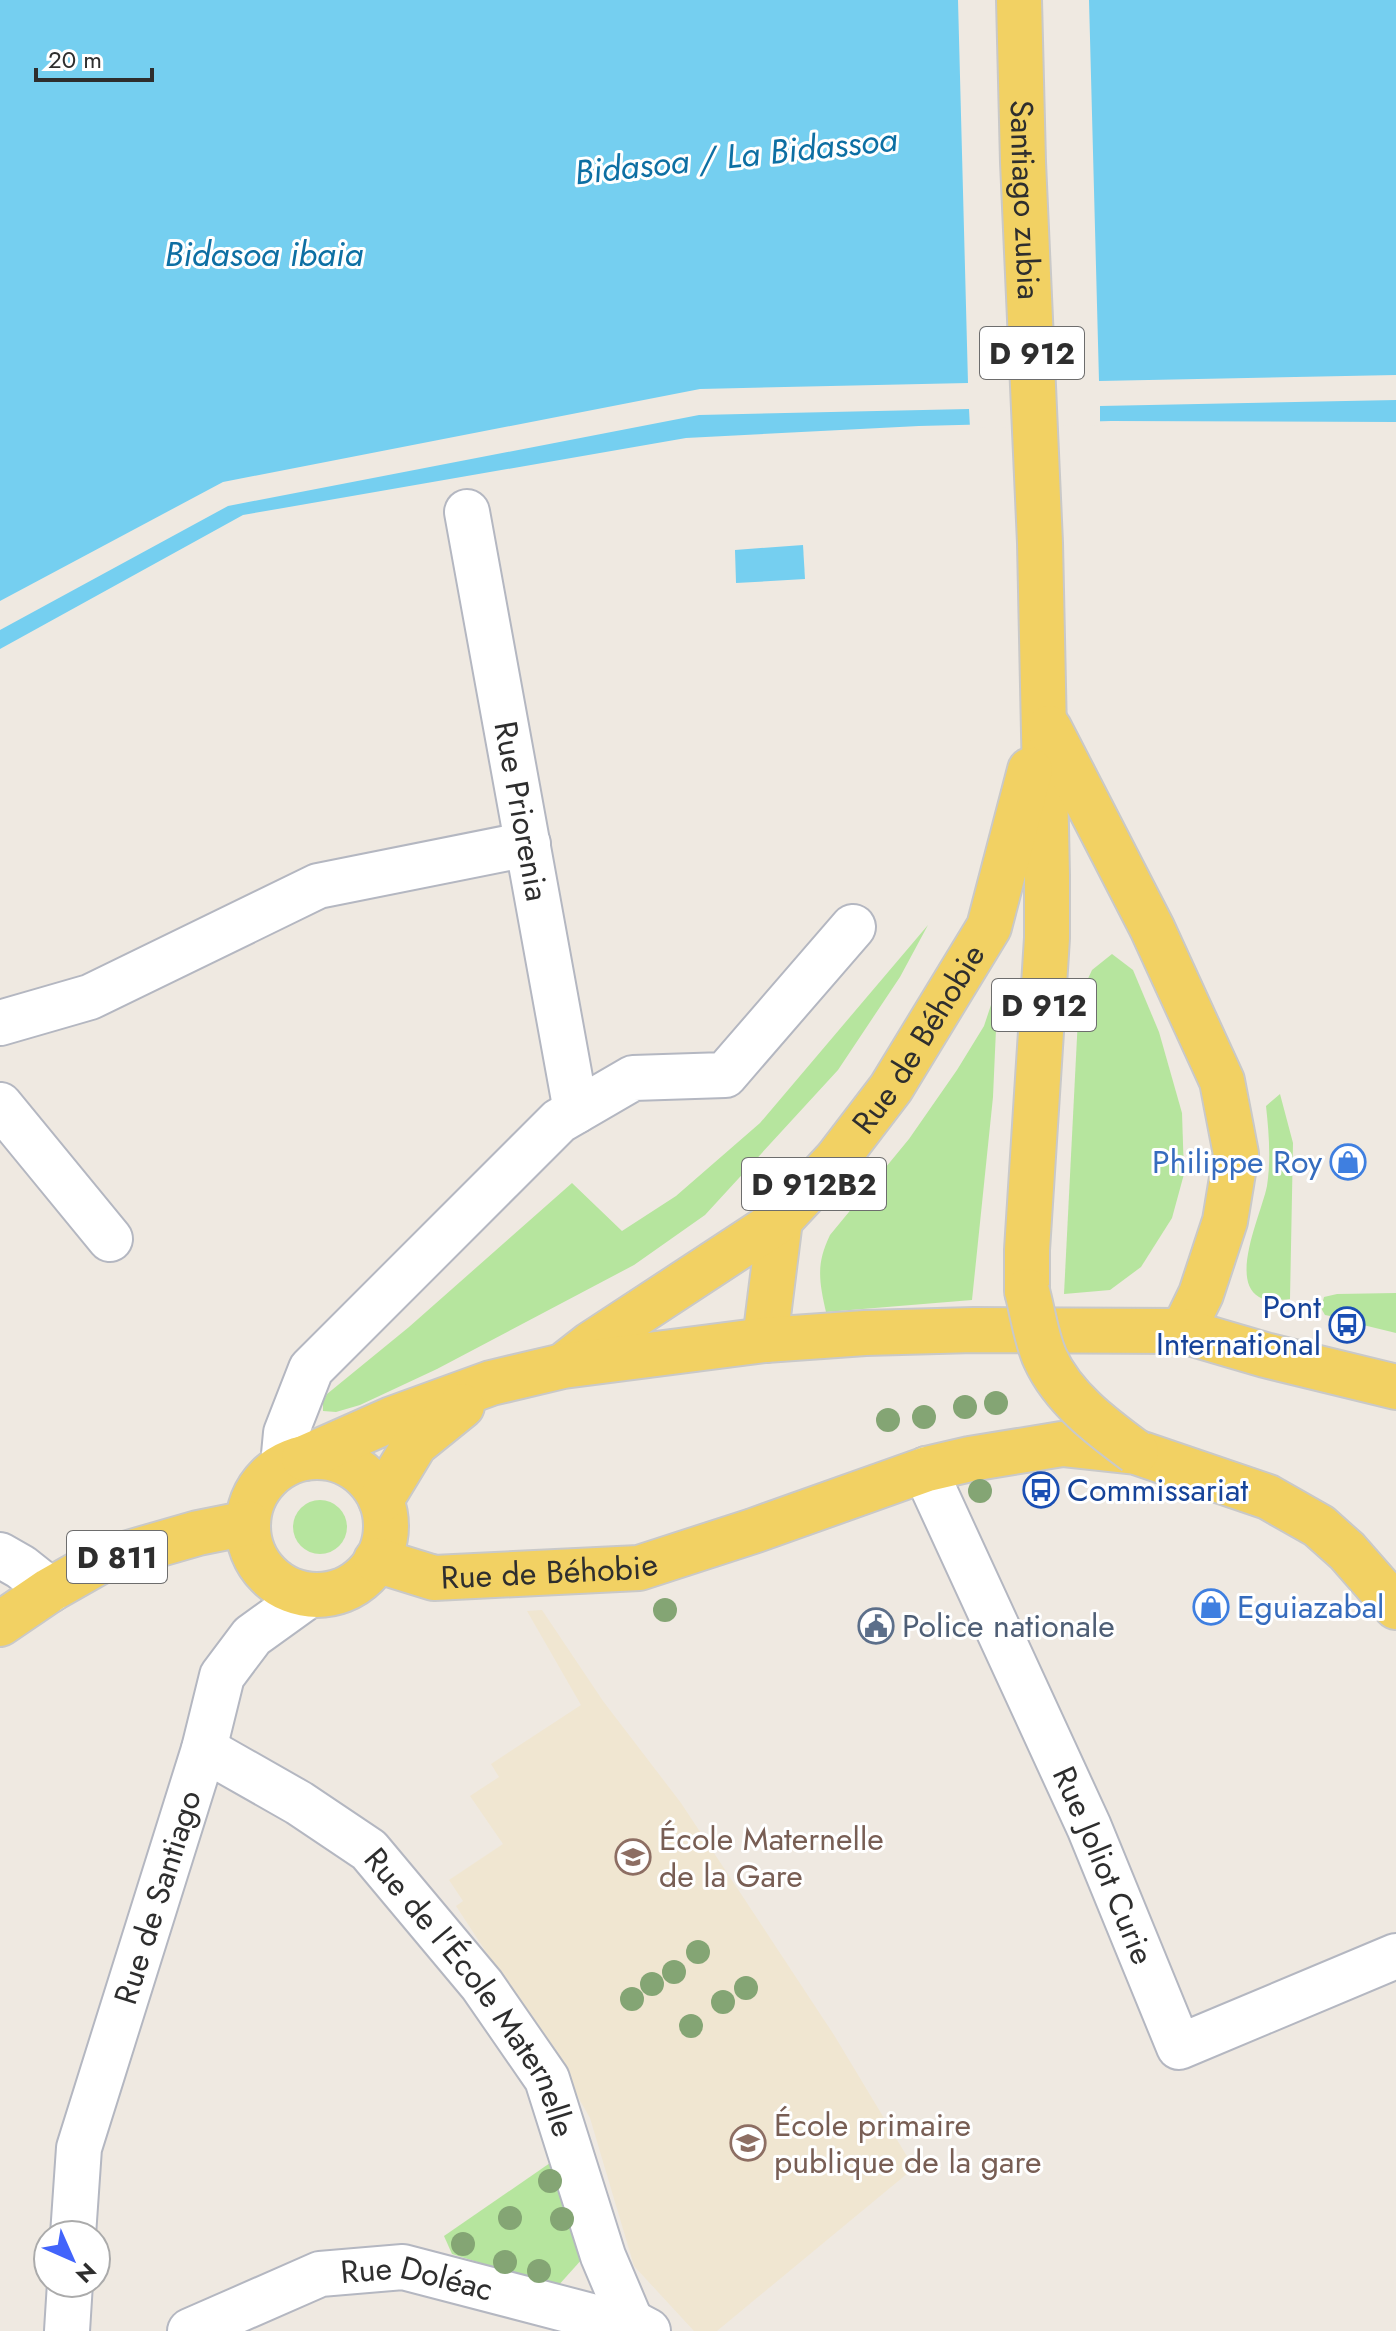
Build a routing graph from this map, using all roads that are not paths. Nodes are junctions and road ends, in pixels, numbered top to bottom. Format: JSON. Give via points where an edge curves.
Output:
{"nodes":[{"id":1,"x":1019,"y":0,"type":"edge"},
{"id":2,"x":467,"y":512,"type":"dead end"},
{"id":3,"x":1040,"y":543,"type":"joint"},
{"id":4,"x":1043,"y":718,"type":"junction"},
{"id":5,"x":528,"y":844,"type":"junction"},
{"id":6,"x":853,"y":927,"type":"dead end"},
{"id":7,"x":0,"y":1023,"type":"edge"},
{"id":8,"x":0,"y":1105,"type":"edge"},
{"id":9,"x":576,"y":1111,"type":"junction"},
{"id":10,"x":780,"y":1220,"type":"junction"},
{"id":11,"x":110,"y":1239,"type":"dead end"},
{"id":12,"x":1183,"y":1331,"type":"junction"},
{"id":13,"x":765,"y":1340,"type":"junction"},
{"id":14,"x":563,"y":1366,"type":"junction"},
{"id":15,"x":491,"y":1383,"type":"junction"},
{"id":16,"x":1396,"y":1387,"type":"edge"},
{"id":17,"x":1136,"y":1452,"type":"junction"},
{"id":18,"x":293,"y":1462,"type":"junction"},
{"id":19,"x":927,"y":1469,"type":"junction"},
{"id":20,"x":381,"y":1500,"type":"junction"},
{"id":21,"x":248,"y":1523,"type":"junction"},
{"id":22,"x":0,"y":1555,"type":"edge"},
{"id":23,"x":376,"y":1560,"type":"junction"},
{"id":24,"x":50,"y":1590,"type":"junction"},
{"id":25,"x":309,"y":1595,"type":"junction"},
{"id":26,"x":1396,"y":1607,"type":"edge"},
{"id":27,"x":0,"y":1624,"type":"edge"},
{"id":28,"x":204,"y":1749,"type":"junction"},
{"id":29,"x":1396,"y":1956,"type":"edge"},
{"id":30,"x":74,"y":2219,"type":"edge"},
{"id":31,"x":69,"y":2299,"type":"edge"},
{"id":32,"x":635,"y":2328,"type":"edge"},
{"id":33,"x":67,"y":2331,"type":"edge"},
{"id":34,"x":190,"y":2331,"type":"edge"}],
"edges":[{"from":1,"to":3,"type":"main road","name":"Santiago zubia","number":"D 912"},
{"from":2,"to":5,"type":"street","name":"Rue Priorenia"},
{"from":3,"to":4,"type":"main road","name":"Rue de Béhobie","number":"D 912"},
{"from":4,"to":10,"type":"main road","name":"Rue de Béhobie","number":"D 912B2","via":[[989,927],[891,1088],[836,1160]]},
{"from":4,"to":12,"type":"main road","name":"Rue de Béhobie","via":[[1152,928],[1222,1081],[1234,1168],[1225,1221]]},
{"from":4,"to":17,"type":"main road","name":"Rue de Béhobie","number":"D 912","bridge":true,"via":[[1047,938],[1027,1291],[1045,1358],[1065,1389],[1097,1424]]},
{"from":5,"to":7,"type":"street","via":[[318,886],[90,997]]},
{"from":5,"to":9,"type":"street","name":"Rue Priorenia"},
{"from":6,"to":9,"type":"street","via":[[725,1075],[633,1078]]},
{"from":8,"to":11,"type":"street"},
{"from":9,"to":18,"type":"street","via":[[559,1121],[311,1369],[286,1433]]},
{"from":10,"to":13,"type":"main road","number":"D 912B2"},
{"from":10,"to":14,"type":"main road","name":"Rue de Béhobie","number":"D 912B2"},
{"from":12,"to":13,"type":"main road","name":"Rue de Béhobie","via":[[943,1331]]},
{"from":12,"to":16,"type":"main road","name":"Rue de Béhobie"},
{"from":13,"to":14,"type":"main road","name":"Rue de Béhobie"},
{"from":14,"to":15,"type":"main road","name":"Rue de Béhobie"},
{"from":15,"to":18,"type":"main road","name":"Rue de Béhobie"},
{"from":15,"to":20,"type":"main road","name":"Rue de Béhobie","via":[[415,1444]]},
{"from":17,"to":19,"type":"main road","name":"Rue de Béhobie","via":[[1062,1444]]},
{"from":17,"to":26,"type":"main road","name":"Rue de Béhobie","number":"D 912","via":[[1268,1497],[1319,1526]]},
{"from":18,"to":20,"type":"main road","via":[[328,1457],[350,1465],[369,1480]]},
{"from":18,"to":21,"type":"main road","via":[[265,1480],[252,1500]]},
{"from":19,"to":23,"type":"main road","name":"Rue de Béhobie","via":[[639,1568],[434,1578]]},
{"from":19,"to":29,"type":"street","name":"Rue Joliot Curie","via":[[1089,1827],[1179,2047]]},
{"from":20,"to":23,"type":"main road","via":[[386,1520]]},
{"from":21,"to":24,"type":"main road","number":"D 811","via":[[101,1561]]},
{"from":21,"to":25,"type":"main road","via":[[258,1563],[280,1584]]},
{"from":22,"to":24,"type":"street"},
{"from":23,"to":25,"type":"main road","via":[[348,1588]]},
{"from":24,"to":27,"type":"main road","number":"D 811"},
{"from":25,"to":28,"type":"street","name":"Rue de Santiago","via":[[252,1636],[222,1676]]},
{"from":28,"to":30,"type":"street","name":"Rue de Santiago","via":[[79,2148]]},
{"from":28,"to":32,"type":"street","name":"Rue de l'École Maternelle","via":[[369,1850],[482,1985],[547,2079],[603,2256]]},
{"from":31,"to":33,"type":"street"},
{"from":32,"to":34,"type":"street","name":"Rue Doléac","via":[[403,2267],[320,2274]]}]}
